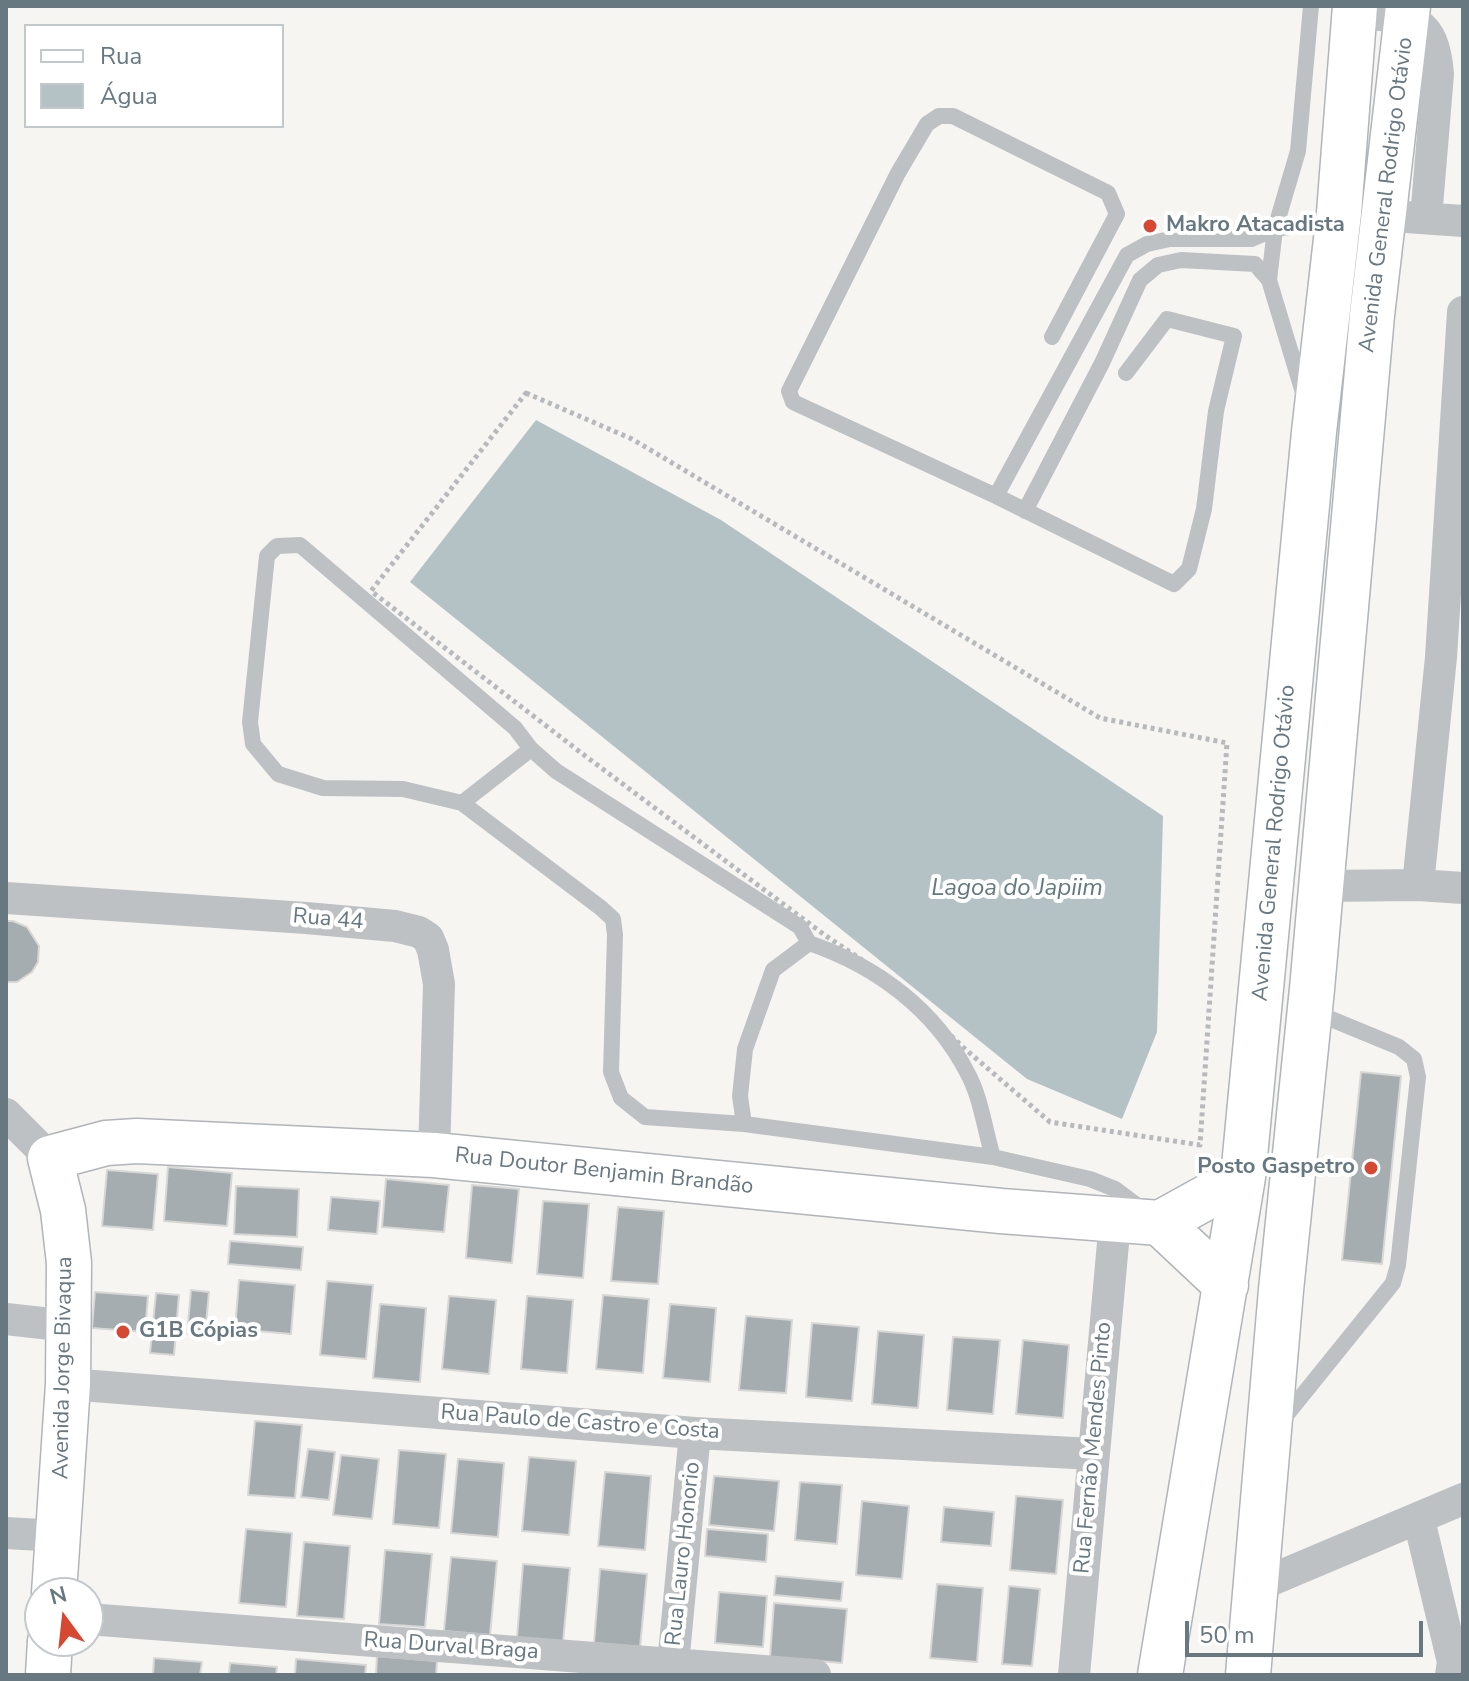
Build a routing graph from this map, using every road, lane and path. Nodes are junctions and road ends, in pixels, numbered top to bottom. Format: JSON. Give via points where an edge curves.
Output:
{"nodes":[{"id":1,"x":1311,"y":6,"type":"edge"},
{"id":2,"x":1355,"y":9,"type":"edge"},
{"id":3,"x":1408,"y":12,"type":"edge"},
{"id":4,"x":1339,"y":213,"type":"junction"},
{"id":5,"x":1383,"y":215,"type":"junction"},
{"id":6,"x":1426,"y":218,"type":"junction"},
{"id":7,"x":1463,"y":221,"type":"edge"},
{"id":8,"x":1275,"y":229,"type":"junction"},
{"id":9,"x":1269,"y":280,"type":"junction"},
{"id":10,"x":1463,"y":312,"type":"edge"},
{"id":11,"x":1052,"y":337,"type":"dead end"},
{"id":12,"x":1126,"y":373,"type":"dead end"},
{"id":13,"x":526,"y":393,"type":"joint"},
{"id":14,"x":1314,"y":432,"type":"junction"},
{"id":15,"x":1458,"y":436,"type":"edge"},
{"id":16,"x":996,"y":496,"type":"junction"},
{"id":17,"x":1025,"y":511,"type":"junction"},
{"id":18,"x":1452,"y":658,"type":"edge"},
{"id":19,"x":531,"y":749,"type":"junction"},
{"id":20,"x":462,"y":803,"type":"junction"},
{"id":21,"x":1418,"y":885,"type":"junction"},
{"id":22,"x":1321,"y":886,"type":"junction"},
{"id":23,"x":1463,"y":888,"type":"edge"},
{"id":24,"x":6,"y":898,"type":"edge"},
{"id":25,"x":809,"y":943,"type":"junction"},
{"id":26,"x":1310,"y":1011,"type":"junction"},
{"id":27,"x":6,"y":1114,"type":"edge"},
{"id":28,"x":744,"y":1124,"type":"junction"},
{"id":29,"x":434,"y":1155,"type":"junction"},
{"id":30,"x":993,"y":1157,"type":"junction"},
{"id":31,"x":50,"y":1158,"type":"junction"},
{"id":32,"x":1243,"y":1177,"type":"junction"},
{"id":33,"x":1115,"y":1221,"type":"junction"},
{"id":34,"x":1160,"y":1223,"type":"junction"},
{"id":35,"x":1226,"y":1285,"type":"junction"},
{"id":36,"x":6,"y":1319,"type":"edge"},
{"id":37,"x":69,"y":1326,"type":"junction"},
{"id":38,"x":68,"y":1384,"type":"junction"},
{"id":39,"x":695,"y":1433,"type":"junction"},
{"id":40,"x":1269,"y":1436,"type":"junction"},
{"id":41,"x":1093,"y":1454,"type":"junction"},
{"id":42,"x":1463,"y":1499,"type":"edge"},
{"id":43,"x":1419,"y":1520,"type":"junction"},
{"id":44,"x":6,"y":1533,"type":"edge"},
{"id":45,"x":58,"y":1536,"type":"junction"},
{"id":46,"x":55,"y":1577,"type":"edge"},
{"id":47,"x":1257,"y":1586,"type":"junction"},
{"id":48,"x":104,"y":1620,"type":"edge"},
{"id":49,"x":1456,"y":1667,"type":"edge"},
{"id":50,"x":673,"y":1669,"type":"edge"},
{"id":51,"x":815,"y":1675,"type":"edge"},
{"id":52,"x":1074,"y":1675,"type":"edge"},
{"id":53,"x":1160,"y":1675,"type":"edge"},
{"id":54,"x":1248,"y":1675,"type":"edge"}],
"edges":[{"from":1,"to":8,"type":"lane","via":[[1298,151]]},
{"from":2,"to":3,"type":"street"},
{"from":2,"to":4,"type":"main road","name":"Avenida General Rodrigo Otávio"},
{"from":3,"to":5,"type":"main road","name":"Avenida General Rodrigo Otávio"},
{"from":3,"to":6,"type":"street","via":[[1430,37],[1438,74]]},
{"from":4,"to":5,"type":"street"},
{"from":4,"to":8,"type":"lane"},
{"from":4,"to":14,"type":"main road","name":"Avenida General Rodrigo Otávio"},
{"from":5,"to":6,"type":"street"},
{"from":5,"to":22,"type":"main road","name":"Avenida General Rodrigo Otávio"},
{"from":6,"to":7,"type":"street"},
{"from":8,"to":9,"type":"lane"},
{"from":8,"to":16,"type":"lane","via":[[1251,239],[1170,239],[1127,255]]},
{"from":9,"to":14,"type":"lane"},
{"from":9,"to":17,"type":"lane","via":[[1255,264],[1181,260],[1158,265],[1140,280]]},
{"from":10,"to":15,"type":"street"},
{"from":11,"to":16,"type":"lane","via":[[1117,214],[1114,202],[1108,193],[953,116],[939,116],[927,124],[898,173],[789,391],[793,402]]},
{"from":12,"to":17,"type":"lane","via":[[1167,319],[1234,336],[1189,569],[1174,584]]},
{"from":13,"to":13,"type":"path","via":[[371,591],[826,936],[892,980],[1050,1122],[1200,1145],[1227,743],[1100,718],[632,439]]},
{"from":14,"to":32,"type":"main road","name":"Avenida General Rodrigo Otávio"},
{"from":15,"to":18,"type":"street"},
{"from":16,"to":17,"type":"lane"},
{"from":18,"to":21,"type":"street"},
{"from":19,"to":20,"type":"lane"},
{"from":19,"to":20,"type":"lane","via":[[515,728],[300,545],[277,546],[267,556],[250,722],[253,744],[278,774],[323,788],[403,789]]},
{"from":19,"to":25,"type":"lane","via":[[556,771],[800,927]]},
{"from":20,"to":28,"type":"lane","via":[[613,919],[611,1072],[621,1098],[645,1117]]},
{"from":21,"to":22,"type":"street"},
{"from":21,"to":23,"type":"street"},
{"from":22,"to":26,"type":"main road","name":"Avenida General Rodrigo Otávio"},
{"from":24,"to":29,"type":"street","name":"Rua 44","via":[[306,918],[419,932],[433,950],[439,984]]},
{"from":25,"to":28,"type":"lane","via":[[773,970],[745,1049],[740,1096]]},
{"from":25,"to":30,"type":"lane","via":[[844,955],[887,980],[937,1026],[969,1075]]},
{"from":26,"to":40,"type":"main road","name":"Avenida General Rodrigo Otávio"},
{"from":26,"to":40,"type":"lane","via":[[1399,1047],[1414,1059],[1418,1077],[1393,1283]]},
{"from":27,"to":31,"type":"street"},
{"from":28,"to":30,"type":"lane"},
{"from":29,"to":31,"type":"main road","name":"Rua Doutor Benjamin Brandão","via":[[137,1141]]},
{"from":29,"to":33,"type":"main road","name":"Rua Doutor Benjamin Brandão"},
{"from":30,"to":34,"type":"lane","via":[[1115,1189]]},
{"from":31,"to":37,"type":"main road","name":"Avenida Jorge Bivaqua","via":[[69,1263]]},
{"from":32,"to":34,"type":"main road"},
{"from":32,"to":35,"type":"main road","name":"Avenida General Rodrigo Otávio"},
{"from":33,"to":34,"type":"main road","name":"Rua Doutor Benjamin Brandão"},
{"from":33,"to":41,"type":"street","name":"Rua Fernão Mendes Pinto"},
{"from":34,"to":35,"type":"main road"},
{"from":35,"to":53,"type":"main road","name":"Avenida General Rodrigo Otávio"},
{"from":36,"to":37,"type":"street"},
{"from":37,"to":38,"type":"main road","name":"Avenida Jorge Bivaqua"},
{"from":38,"to":39,"type":"street","name":"Rua Paulo de Castro e Costa"},
{"from":38,"to":45,"type":"main road","name":"Avenida Jorge Bivaqua"},
{"from":39,"to":41,"type":"street","name":"Rua Paulo de Castro e Costa"},
{"from":39,"to":50,"type":"street","name":"Rua Lauro Honorio"},
{"from":40,"to":47,"type":"main road","name":"Avenida General Rodrigo Otávio"},
{"from":41,"to":52,"type":"street","name":"Rua Fernão Mendes Pinto"},
{"from":42,"to":43,"type":"street"},
{"from":43,"to":47,"type":"street"},
{"from":43,"to":49,"type":"street"},
{"from":44,"to":45,"type":"street"},
{"from":45,"to":46,"type":"main road","name":"Avenida Jorge Bivaqua"},
{"from":47,"to":54,"type":"main road","name":"Avenida General Rodrigo Otávio"},
{"from":48,"to":50,"type":"street","name":"Rua Durval Braga"},
{"from":50,"to":51,"type":"street","name":"Rua Durval Braga"}]}
